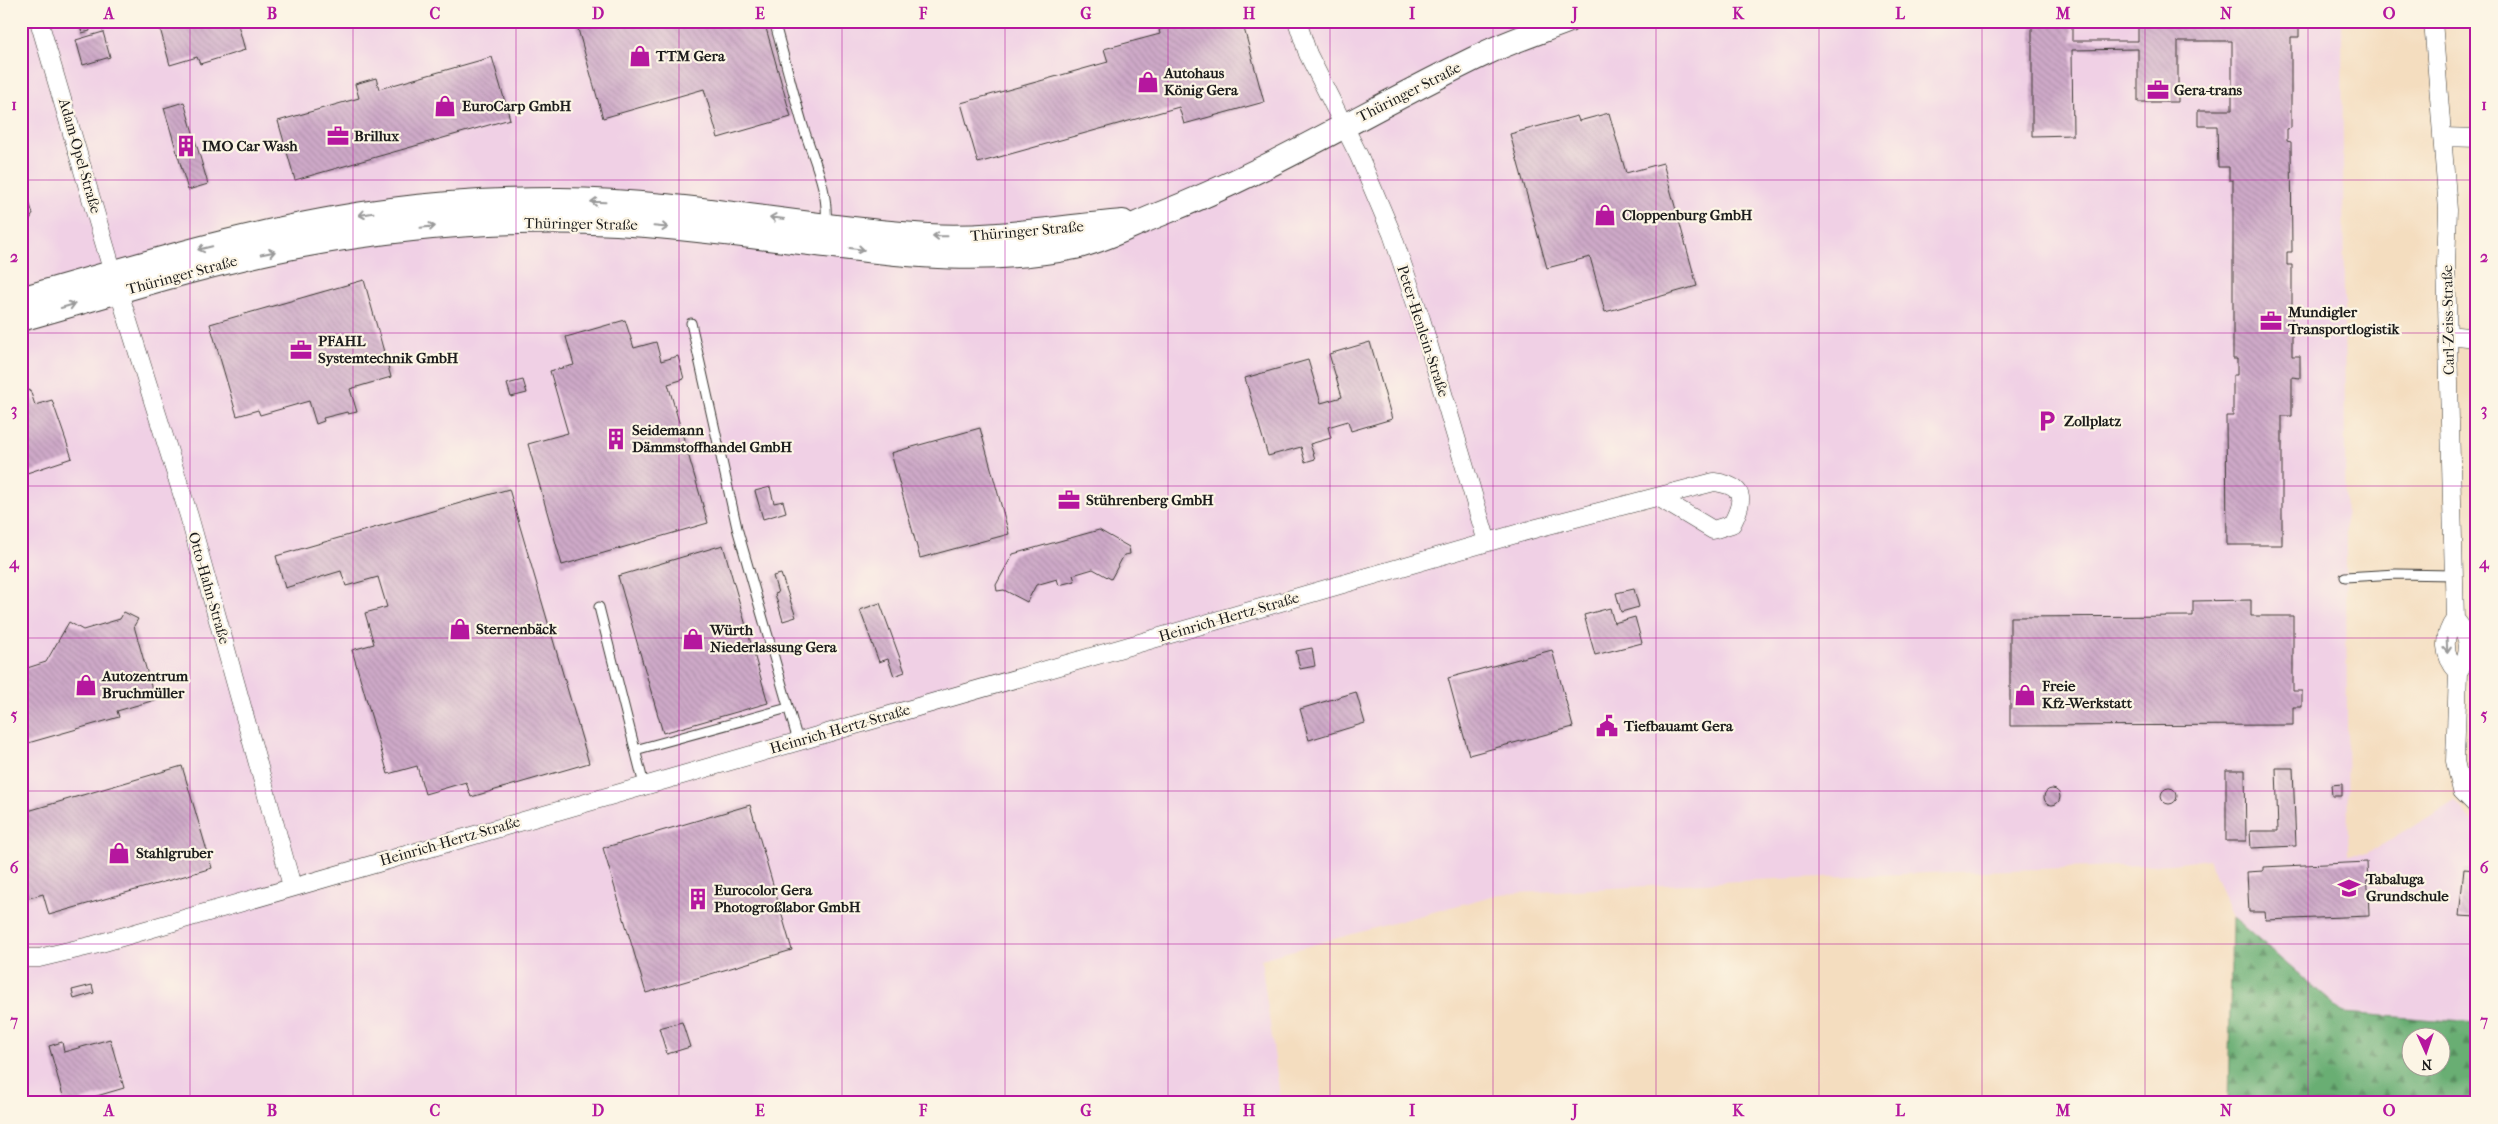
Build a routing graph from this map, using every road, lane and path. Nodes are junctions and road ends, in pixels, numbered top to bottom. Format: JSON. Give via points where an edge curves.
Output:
{"nodes":[{"id":1,"x":39,"y":21,"type":"edge"},
{"id":2,"x":774,"y":21,"type":"edge"},
{"id":3,"x":1297,"y":21,"type":"edge"},
{"id":4,"x":1567,"y":21,"type":"edge"},
{"id":5,"x":2434,"y":21,"type":"edge"},
{"id":6,"x":1344,"y":126,"type":"junction"},
{"id":7,"x":2442,"y":137,"type":"junction"},
{"id":8,"x":2477,"y":138,"type":"edge"},
{"id":9,"x":824,"y":234,"type":"junction"},
{"id":10,"x":116,"y":282,"type":"junction"},
{"id":11,"x":21,"y":299,"type":"edge"},
{"id":12,"x":21,"y":319,"type":"edge"},
{"id":13,"x":691,"y":324,"type":"dead end"},
{"id":14,"x":2448,"y":336,"type":"junction"},
{"id":15,"x":2477,"y":338,"type":"edge"},
{"id":16,"x":1658,"y":497,"type":"dead end"},
{"id":17,"x":1487,"y":542,"type":"junction"},
{"id":18,"x":2454,"y":575,"type":"junction"},
{"id":19,"x":2345,"y":577,"type":"dead end"},
{"id":20,"x":599,"y":607,"type":"dead end"},
{"id":21,"x":2455,"y":619,"type":"junction"},
{"id":22,"x":2458,"y":672,"type":"junction"},
{"id":23,"x":788,"y":708,"type":"junction"},
{"id":24,"x":798,"y":741,"type":"junction"},
{"id":25,"x":635,"y":750,"type":"junction"},
{"id":26,"x":644,"y":785,"type":"junction"},
{"id":27,"x":2477,"y":806,"type":"edge"},
{"id":28,"x":292,"y":886,"type":"junction"},
{"id":29,"x":21,"y":958,"type":"edge"}],
"edges":[{"from":1,"to":10,"type":"street","name":"Adam-Opel-Straße"},
{"from":2,"to":9,"type":"lane","via":[[803,127],[824,188],[827,207]]},
{"from":3,"to":6,"type":"street","name":"Peter-Henlein-Straße","via":[[1308,54]]},
{"from":4,"to":6,"type":"main road","name":"Thüringer Straße","via":[[1488,52]]},
{"from":5,"to":7,"type":"street","name":"Carl-Zeiss-Straße"},
{"from":6,"to":9,"type":"main road","name":"Thüringer Straße","via":[[1218,191],[1145,220],[974,237]]},
{"from":6,"to":17,"type":"street","name":"Peter-Henlein-Straße","via":[[1392,234],[1421,319]]},
{"from":7,"to":8,"type":"street"},
{"from":7,"to":14,"type":"street","name":"Carl-Zeiss-Straße","via":[[2448,210]]},
{"from":9,"to":10,"type":"main road","name":"Thüringer Straße","via":[[718,211],[620,203],[562,200],[442,205],[390,210],[277,231],[169,257]]},
{"from":10,"to":11,"type":"main road","name":"Thüringer Straße"},
{"from":12,"to":10,"type":"main road","name":"Thüringer Straße","one_way":true},
{"from":10,"to":28,"type":"street","name":"Otto-Hahn-Straße","via":[[189,516]]},
{"from":13,"to":23,"type":"lane","via":[[737,528]]},
{"from":14,"to":15,"type":"street"},
{"from":14,"to":18,"type":"street","name":"Carl-Zeiss-Straße"},
{"from":16,"to":17,"type":"street","name":"Heinrich-Hertz-Straße"},
{"from":17,"to":24,"type":"street","name":"Heinrich-Hertz-Straße"},
{"from":18,"to":19,"type":"lane"},
{"from":18,"to":21,"type":"street","name":"Carl-Zeiss-Straße"},
{"from":20,"to":25,"type":"lane"},
{"from":21,"to":22,"type":"street","name":"Carl-Zeiss-Straße","one_way":true,"via":[[2447,630],[2445,646],[2449,662]]},
{"from":21,"to":22,"type":"street","name":"Carl-Zeiss-Straße","via":[[2464,629],[2469,644],[2466,661]]},
{"from":22,"to":27,"type":"street","name":"Carl-Zeiss-Straße","via":[[2455,761],[2462,790]]},
{"from":23,"to":24,"type":"lane"},
{"from":23,"to":25,"type":"lane"},
{"from":24,"to":26,"type":"street","name":"Heinrich-Hertz-Straße"},
{"from":25,"to":26,"type":"lane"},
{"from":26,"to":28,"type":"street","name":"Heinrich-Hertz-Straße"},
{"from":28,"to":29,"type":"street","name":"Heinrich-Hertz-Straße","via":[[94,945],[39,958]]}]}
